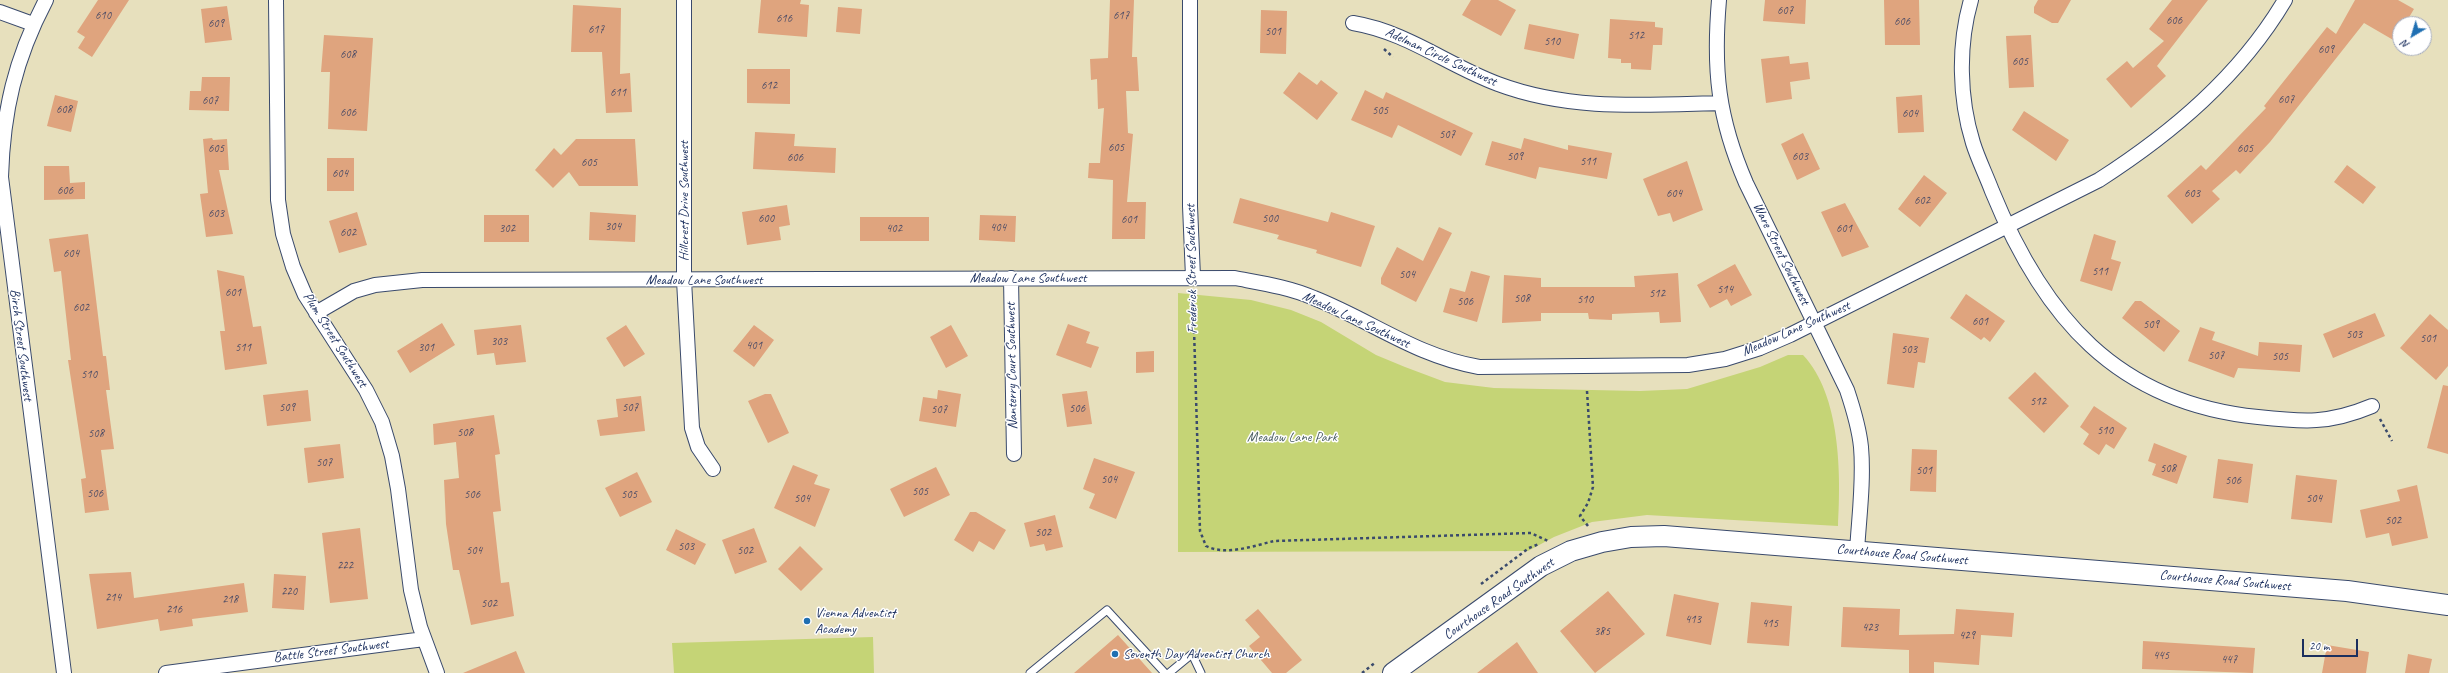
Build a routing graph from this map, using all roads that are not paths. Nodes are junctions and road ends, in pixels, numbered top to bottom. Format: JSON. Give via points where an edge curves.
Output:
{"nodes":[{"id":1,"x":46,"y":0,"type":"edge"},
{"id":2,"x":276,"y":0,"type":"edge"},
{"id":3,"x":684,"y":0,"type":"edge"},
{"id":4,"x":1190,"y":0,"type":"edge"},
{"id":5,"x":1719,"y":0,"type":"edge"},
{"id":6,"x":1971,"y":0,"type":"edge"},
{"id":7,"x":2285,"y":0,"type":"edge"},
{"id":8,"x":0,"y":12,"type":"edge"},
{"id":9,"x":33,"y":24,"type":"junction"},
{"id":10,"x":1353,"y":24,"type":"dead end"},
{"id":11,"x":1720,"y":103,"type":"junction"},
{"id":12,"x":2007,"y":227,"type":"junction"},
{"id":13,"x":1193,"y":277,"type":"junction"},
{"id":14,"x":1011,"y":278,"type":"junction"},
{"id":15,"x":684,"y":280,"type":"junction"},
{"id":16,"x":316,"y":313,"type":"junction"},
{"id":17,"x":1816,"y":323,"type":"junction"},
{"id":18,"x":2372,"y":406,"type":"road end"},
{"id":19,"x":1014,"y":454,"type":"dead end"},
{"id":20,"x":713,"y":469,"type":"dead end"},
{"id":21,"x":1857,"y":551,"type":"junction"},
{"id":22,"x":2448,"y":605,"type":"edge"},
{"id":23,"x":424,"y":639,"type":"junction"},
{"id":24,"x":64,"y":673,"type":"edge"},
{"id":25,"x":166,"y":673,"type":"edge"},
{"id":26,"x":437,"y":673,"type":"edge"},
{"id":27,"x":1030,"y":673,"type":"edge"},
{"id":28,"x":1165,"y":673,"type":"edge"},
{"id":29,"x":1169,"y":673,"type":"edge"},
{"id":30,"x":1201,"y":673,"type":"edge"},
{"id":31,"x":1393,"y":673,"type":"edge"}],
"edges":[{"from":1,"to":9,"type":"street","name":"Birch Street Southwest"},
{"from":2,"to":16,"type":"street","name":"Plum Street Southwest","via":[[278,200],[283,234],[293,267]]},
{"from":3,"to":15,"type":"street","name":"Hillcrest Drive Southwest"},
{"from":4,"to":13,"type":"street","name":"Frederick Street Southwest","via":[[1190,206]]},
{"from":5,"to":11,"type":"street","name":"Ware Street Southwest","via":[[1716,72]]},
{"from":6,"to":12,"type":"street","via":[[1964,44],[1963,82],[1967,120],[1973,144]]},
{"from":7,"to":12,"type":"street","name":"Meadow Lane Southwest","via":[[2250,49],[2217,87],[2181,121],[2142,152],[2099,180]]},
{"from":8,"to":9,"type":"street"},
{"from":9,"to":24,"type":"street","name":"Birch Street Southwest","via":[[19,59],[9,95],[2,136],[1,177]]},
{"from":10,"to":11,"type":"street","name":"Adelman Circle Southwest","via":[[1395,34],[1464,71],[1535,95],[1575,103],[1620,106]]},
{"from":11,"to":17,"type":"street","name":"Ware Street Southwest","via":[[1731,148],[1746,183]]},
{"from":12,"to":17,"type":"street","name":"Meadow Lane Southwest"},
{"from":12,"to":18,"type":"street","via":[[2046,295],[2075,331],[2106,360],[2158,392],[2192,406],[2228,414],[2300,422],[2325,421]]},
{"from":13,"to":14,"type":"street","name":"Meadow Lane Southwest"},
{"from":13,"to":17,"type":"street","name":"Meadow Lane Southwest","via":[[1235,278],[1275,285],[1307,295],[1427,354],[1479,367],[1688,366],[1725,359],[1760,348]]},
{"from":14,"to":15,"type":"street","name":"Meadow Lane Southwest"},
{"from":14,"to":19,"type":"street","name":"Nanterry Court Southwest"},
{"from":15,"to":16,"type":"street","name":"Meadow Lane Southwest","via":[[422,280],[375,285],[354,291]]},
{"from":15,"to":20,"type":"street","name":"Hillcrest Drive Southwest","via":[[692,428],[698,447]]},
{"from":16,"to":23,"type":"street","name":"Plum Street Southwest","via":[[366,390],[382,422],[392,456],[410,590]]},
{"from":17,"to":21,"type":"street","name":"Ware Street Southwest","via":[[1847,390],[1861,447],[1862,479]]},
{"from":21,"to":22,"type":"street","name":"Courthouse Road Southwest","via":[[2347,591]]},
{"from":21,"to":31,"type":"street","name":"Courthouse Road Southwest","via":[[1657,536],[1602,542],[1541,566]]},
{"from":23,"to":25,"type":"street","name":"Battle Street Southwest"},
{"from":23,"to":26,"type":"street","name":"Plum Street Southwest"},
{"from":27,"to":28,"type":"lane","via":[[1107,610]]},
{"from":29,"to":30,"type":"lane","via":[[1192,654]]}]}
